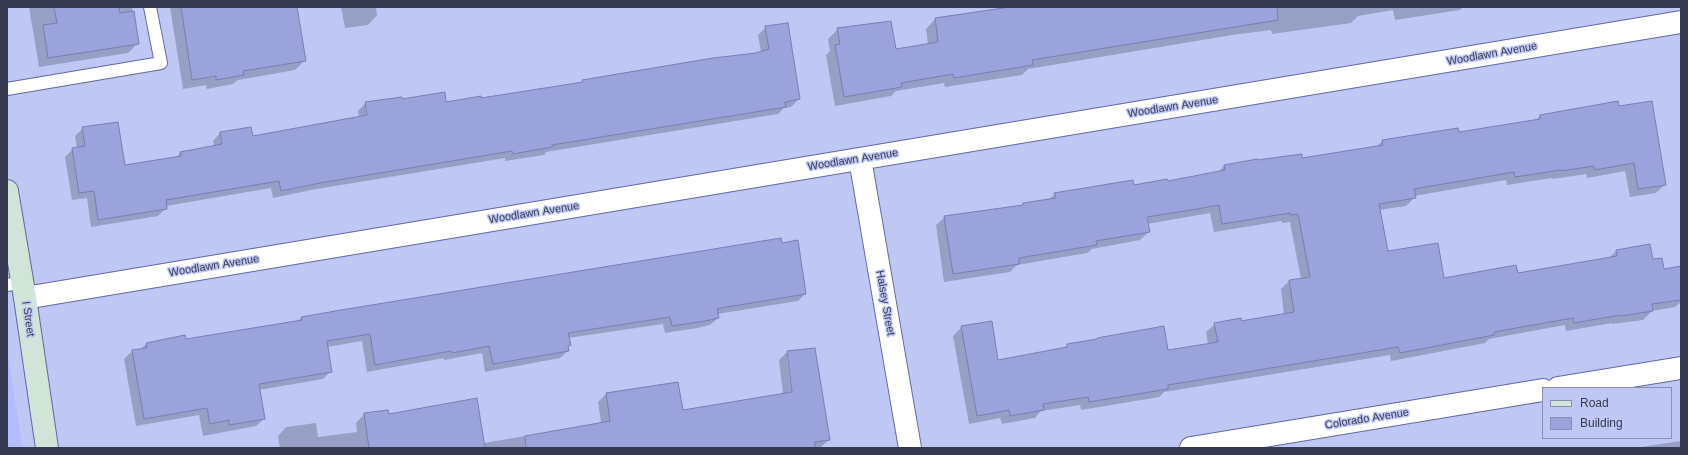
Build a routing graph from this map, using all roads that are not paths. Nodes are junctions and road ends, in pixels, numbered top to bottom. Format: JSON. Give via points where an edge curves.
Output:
{"nodes":[{"id":1,"x":150,"y":7,"type":"edge"},
{"id":2,"x":1681,"y":22,"type":"edge"},
{"id":3,"x":7,"y":89,"type":"edge"},
{"id":4,"x":860,"y":159,"type":"junction"},
{"id":5,"x":7,"y":191,"type":"edge"},
{"id":6,"x":18,"y":288,"type":"edge"},
{"id":7,"x":1681,"y":368,"type":"edge"},
{"id":8,"x":1564,"y":387,"type":"edge"},
{"id":9,"x":1542,"y":390,"type":"edge"},
{"id":10,"x":47,"y":448,"type":"edge"},
{"id":11,"x":910,"y":448,"type":"edge"},
{"id":12,"x":1190,"y":448,"type":"edge"}],
"edges":[{"from":1,"to":3,"type":"lane","via":[[161,63]]},
{"from":2,"to":4,"type":"street","name":"Woodlawn Avenue"},
{"from":4,"to":6,"type":"street","name":"Woodlawn Avenue"},
{"from":4,"to":11,"type":"street","name":"Halsey Street"},
{"from":5,"to":6,"type":"street","name":"I Street"},
{"from":6,"to":10,"type":"street","name":"I Street"},
{"from":7,"to":8,"type":"street"},
{"from":9,"to":12,"type":"street","name":"Colorado Avenue"}]}
